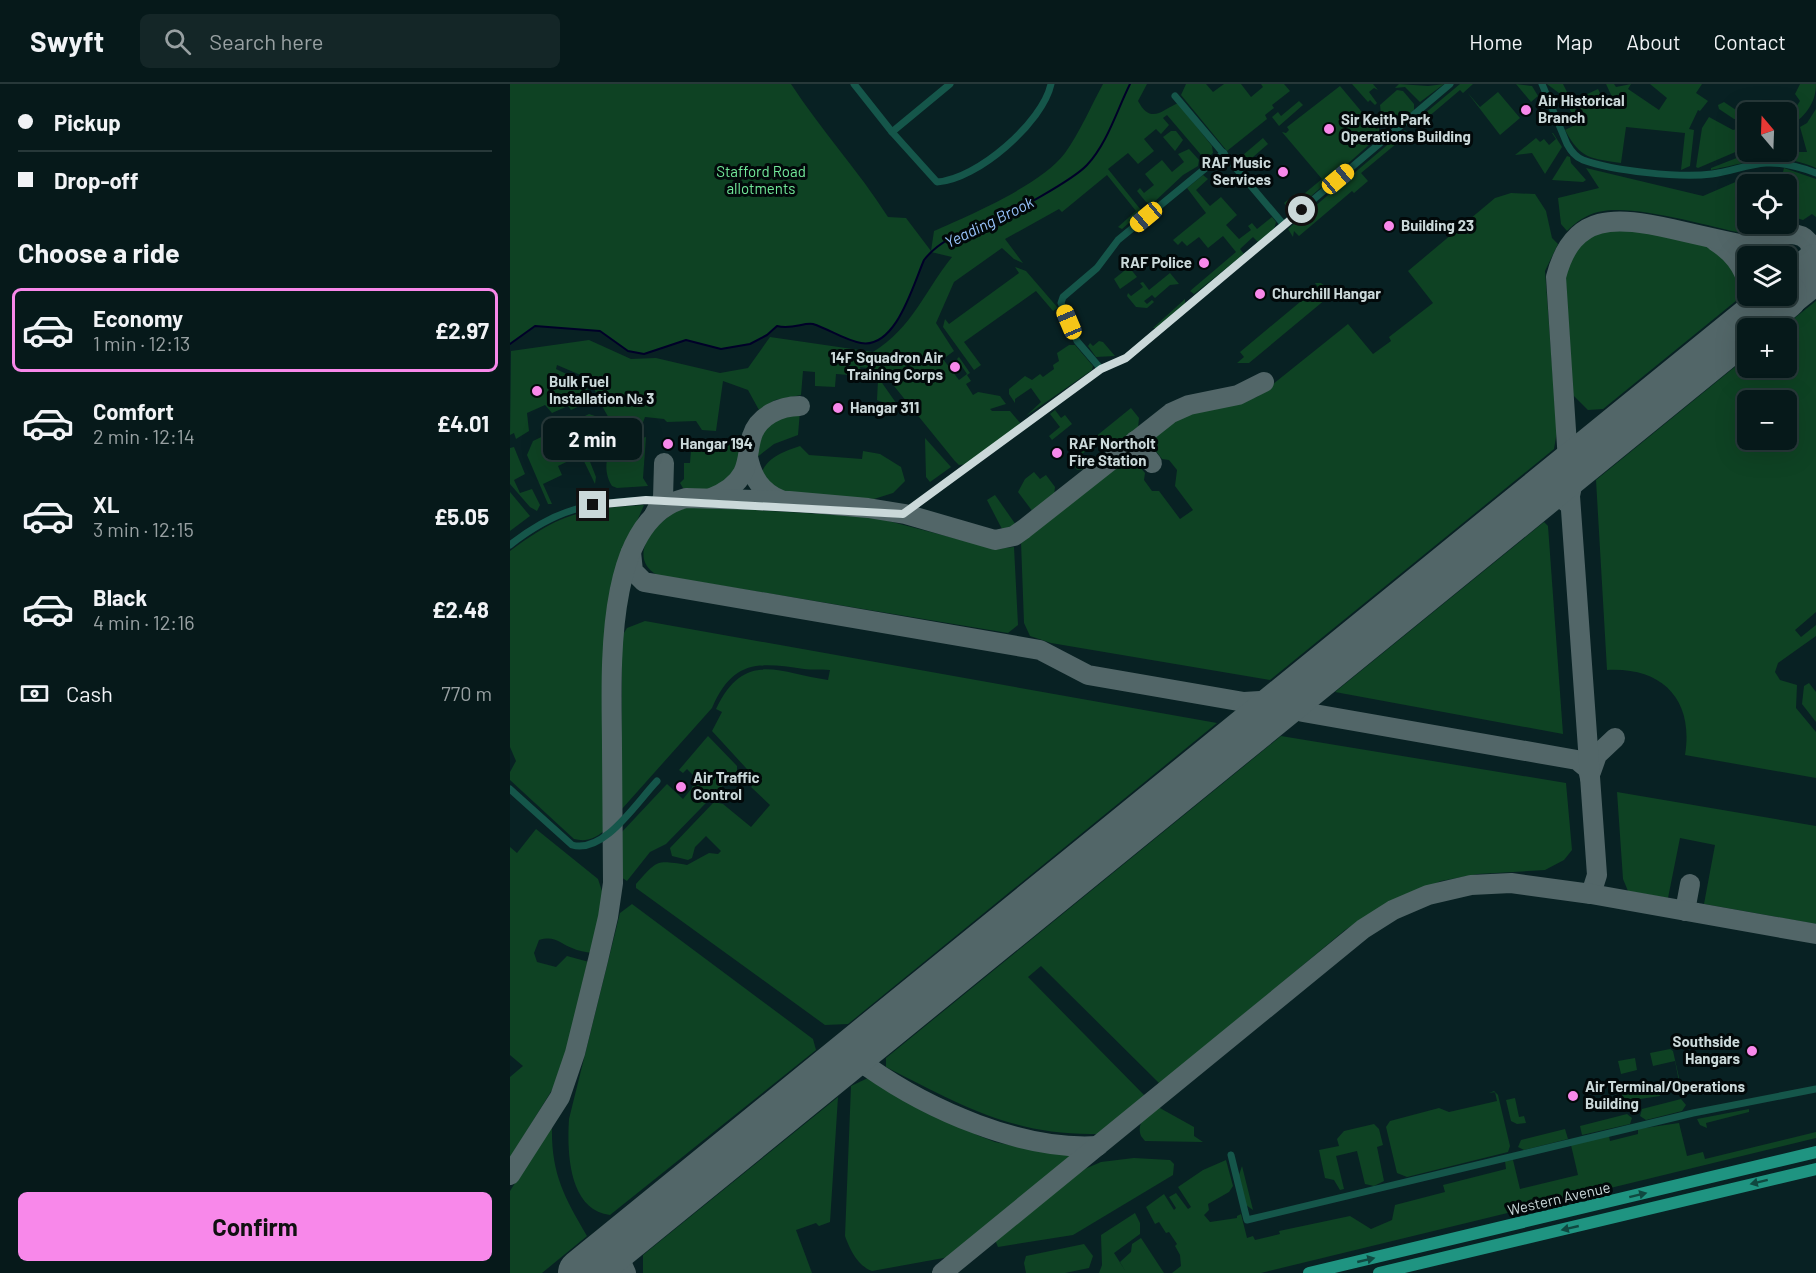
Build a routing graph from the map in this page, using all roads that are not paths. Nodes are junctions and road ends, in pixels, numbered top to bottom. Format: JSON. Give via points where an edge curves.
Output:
{"nodes":[{"id":1,"x":854,"y":84,"type":"edge"},
{"id":2,"x":950,"y":84,"type":"edge"},
{"id":3,"x":1051,"y":84,"type":"edge"},
{"id":4,"x":1450,"y":84,"type":"edge"},
{"id":5,"x":1542,"y":84,"type":"edge"},
{"id":6,"x":1175,"y":96,"type":"dead end"},
{"id":7,"x":892,"y":132,"type":"junction"},
{"id":8,"x":1224,"y":153,"type":"junction"},
{"id":9,"x":1816,"y":173,"type":"edge"},
{"id":10,"x":1284,"y":225,"type":"junction"},
{"id":11,"x":1101,"y":369,"type":"junction"},
{"id":12,"x":510,"y":545,"type":"edge"},
{"id":13,"x":657,"y":781,"type":"dead end"},
{"id":14,"x":510,"y":789,"type":"edge"},
{"id":15,"x":1816,"y":1089,"type":"edge"},
{"id":16,"x":1816,"y":1152,"type":"edge"},
{"id":17,"x":1231,"y":1155,"type":"dead end"},
{"id":18,"x":1816,"y":1169,"type":"edge"},
{"id":19,"x":1309,"y":1273,"type":"edge"},
{"id":20,"x":1379,"y":1273,"type":"edge"}],
"edges":[{"from":1,"to":7,"type":"street"},
{"from":2,"to":7,"type":"street"},
{"from":3,"to":7,"type":"street","via":[[1036,115],[1016,139],[988,160],[945,182],[933,179]]},
{"from":4,"to":10,"type":"street"},
{"from":5,"to":9,"type":"street","via":[[1567,144],[1582,160],[1646,172],[1703,175],[1767,163],[1797,166]]},
{"from":6,"to":8,"type":"street"},
{"from":8,"to":10,"type":"street"},
{"from":8,"to":11,"type":"street","via":[[1118,240],[1101,264],[1063,297],[1061,303],[1077,341]]},
{"from":10,"to":11,"type":"street","via":[[1126,358]]},
{"from":11,"to":12,"type":"street","via":[[903,514],[662,501],[606,502],[550,517]]},
{"from":13,"to":14,"type":"street","via":[[602,841],[582,848],[572,845]]},
{"from":15,"to":17,"type":"street","via":[[1693,1113],[1247,1220]]},
{"from":19,"to":16,"type":"highway","name":"Western Avenue","one_way":true},
{"from":18,"to":20,"type":"highway","name":"Western Avenue","one_way":true}]}
